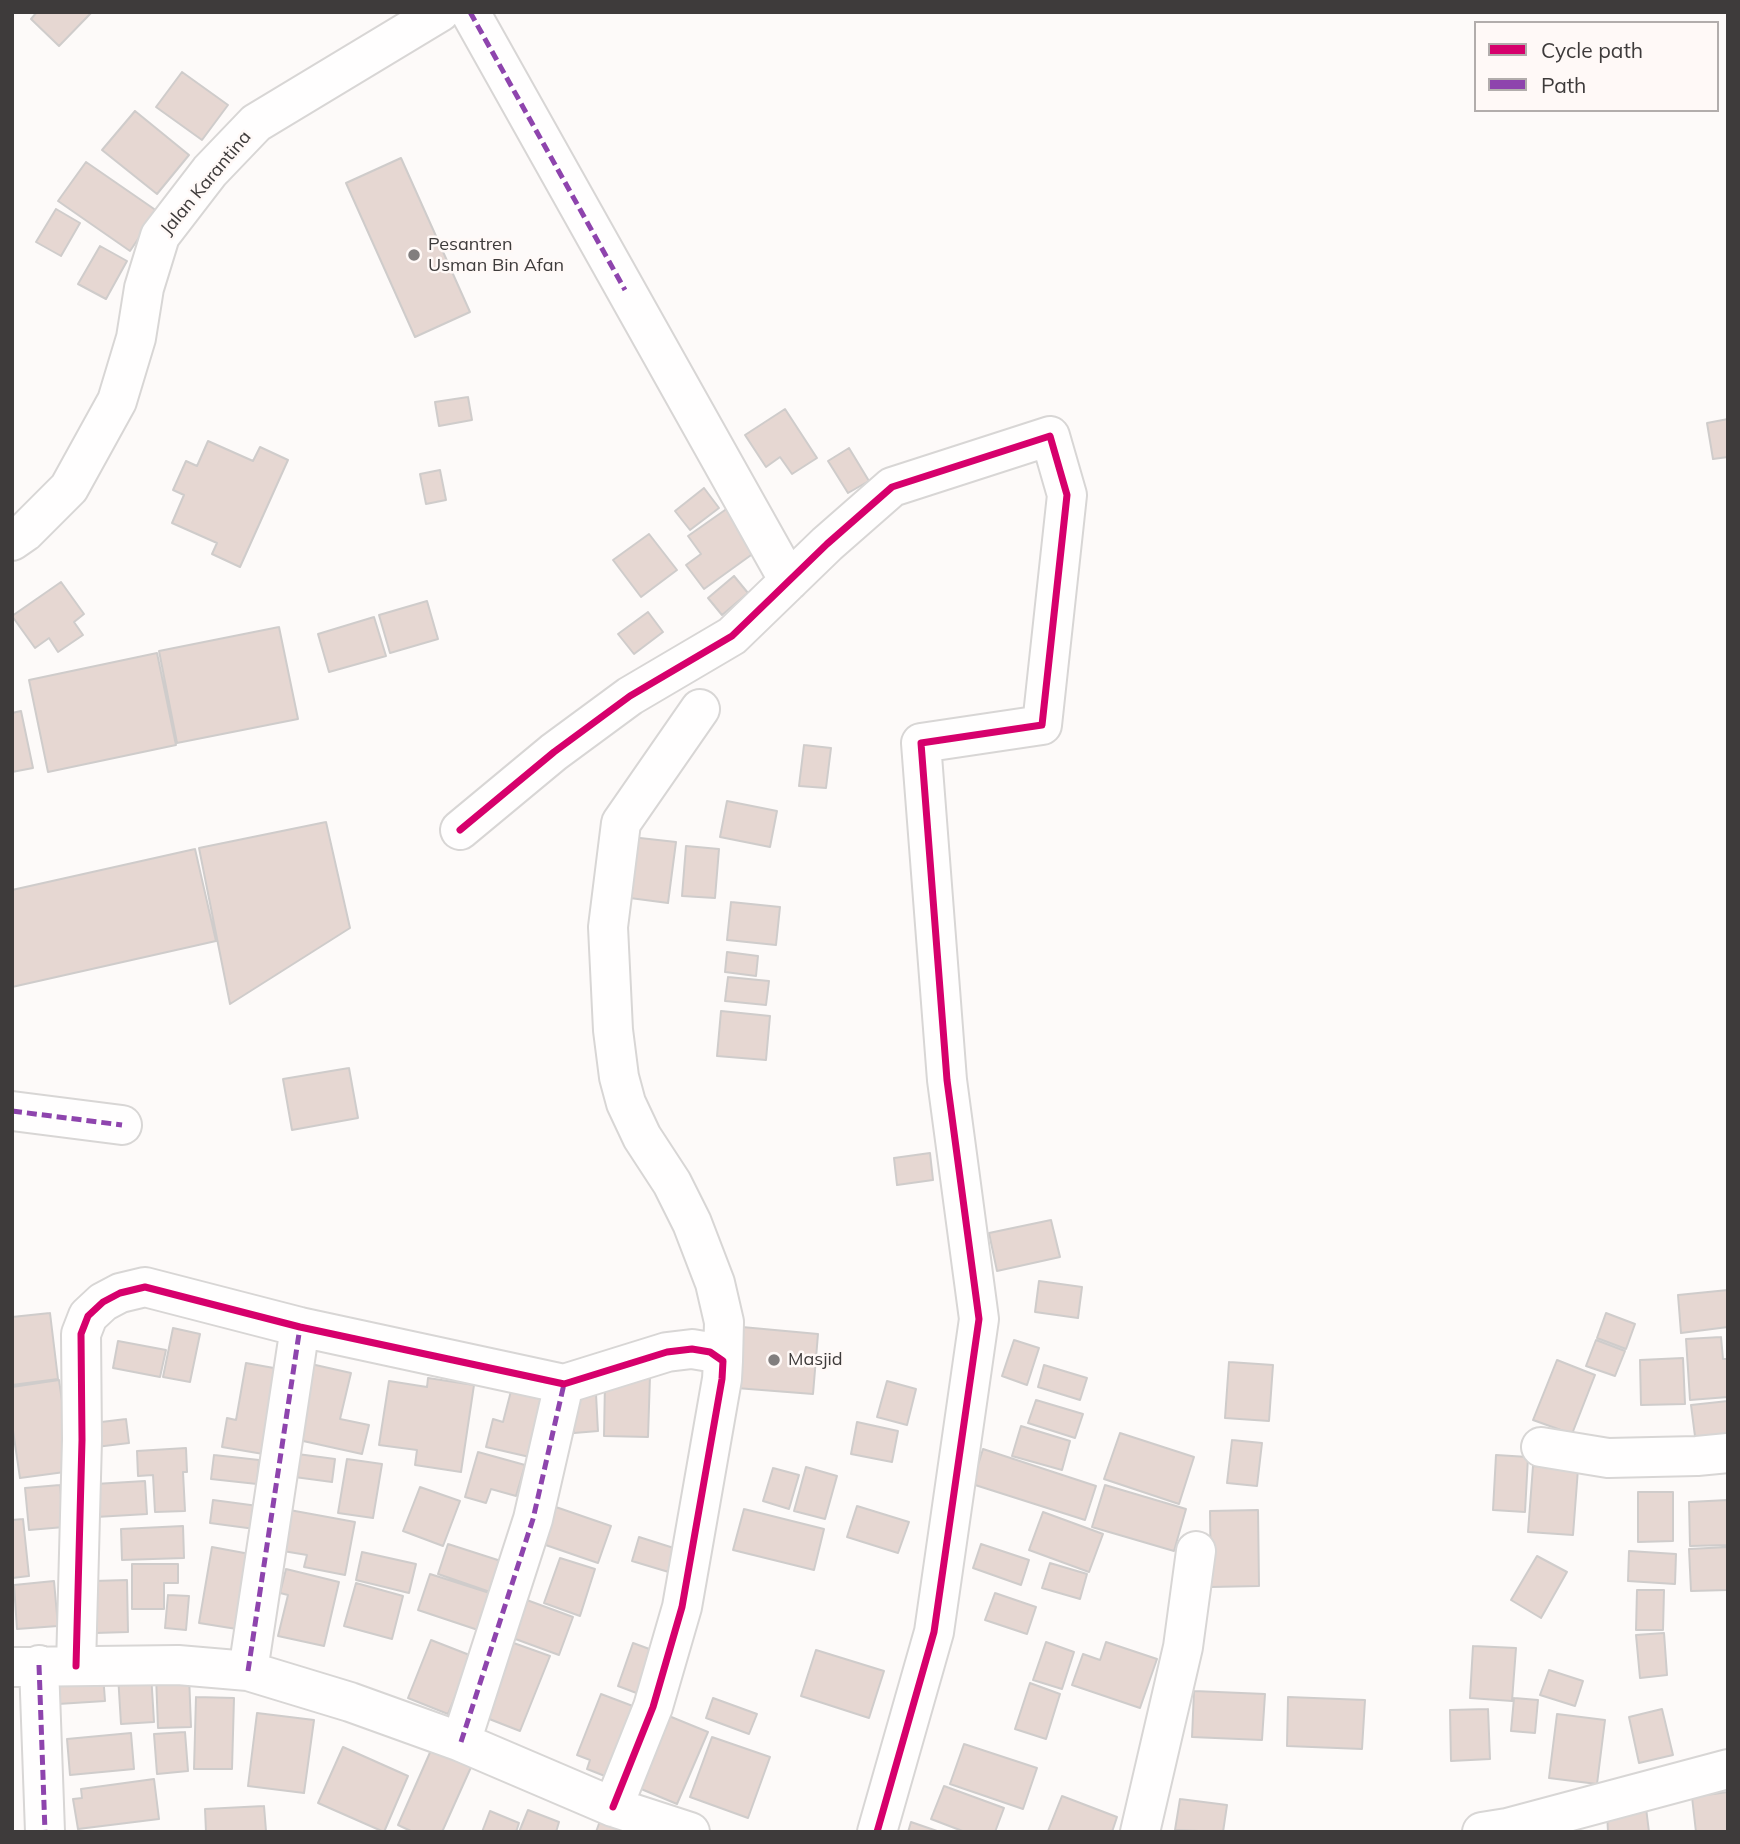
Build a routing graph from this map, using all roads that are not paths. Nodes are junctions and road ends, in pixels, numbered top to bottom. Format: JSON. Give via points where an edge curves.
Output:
{"nodes":[{"id":1,"x":440,"y":12,"type":"edge"},
{"id":2,"x":470,"y":12,"type":"edge"},
{"id":3,"x":12,"y":541,"type":"edge"},
{"id":4,"x":789,"y":580,"type":"junction"},
{"id":5,"x":700,"y":709,"type":"dead end"},
{"id":6,"x":460,"y":830,"type":"dead end"},
{"id":7,"x":12,"y":1111,"type":"edge"},
{"id":8,"x":122,"y":1125,"type":"dead end"},
{"id":9,"x":300,"y":1327,"type":"junction"},
{"id":10,"x":723,"y":1361,"type":"junction"},
{"id":11,"x":564,"y":1384,"type":"junction"},
{"id":12,"x":1541,"y":1447,"type":"dead end"},
{"id":13,"x":1728,"y":1453,"type":"edge"},
{"id":14,"x":1196,"y":1551,"type":"dead end"},
{"id":15,"x":42,"y":1666,"type":"edge"},
{"id":16,"x":248,"y":1671,"type":"junction"},
{"id":17,"x":461,"y":1742,"type":"junction"},
{"id":18,"x":1728,"y":1769,"type":"edge"},
{"id":19,"x":613,"y":1807,"type":"junction"},
{"id":20,"x":45,"y":1832,"type":"edge"},
{"id":21,"x":690,"y":1832,"type":"edge"},
{"id":22,"x":877,"y":1832,"type":"edge"},
{"id":23,"x":1140,"y":1832,"type":"edge"},
{"id":24,"x":1482,"y":1832,"type":"edge"}],
"edges":[{"from":1,"to":3,"type":"street","name":"Jalan Karantina","via":[[256,123],[211,171],[160,236],[117,401],[69,488]]},
{"from":2,"to":4,"type":"street"},
{"from":4,"to":6,"type":"street","via":[[732,636],[630,696]]},
{"from":4,"to":22,"type":"street","via":[[892,487],[1050,436],[1067,495],[1042,725],[921,743],[947,1080],[979,1319],[934,1632]]},
{"from":5,"to":10,"type":"street","via":[[621,823],[608,927],[619,1077],[642,1138],[672,1183],[715,1283],[724,1322]]},
{"from":7,"to":8,"type":"street"},
{"from":9,"to":11,"type":"street"},
{"from":9,"to":15,"type":"street","via":[[145,1287],[120,1293],[88,1316],[80,1334],[82,1440]]},
{"from":9,"to":16,"type":"street"},
{"from":10,"to":11,"type":"street","via":[[710,1352],[692,1349],[667,1352]]},
{"from":10,"to":19,"type":"street","via":[[682,1607],[653,1707]]},
{"from":11,"to":17,"type":"street","via":[[533,1519]]},
{"from":12,"to":13,"type":"street","via":[[1608,1458]]},
{"from":14,"to":23,"type":"street","via":[[1183,1647]]},
{"from":15,"to":16,"type":"street","via":[[178,1665]]},
{"from":15,"to":20,"type":"street"},
{"from":16,"to":17,"type":"street"},
{"from":17,"to":19,"type":"street"},
{"from":18,"to":24,"type":"street"},
{"from":19,"to":21,"type":"street"}]}
